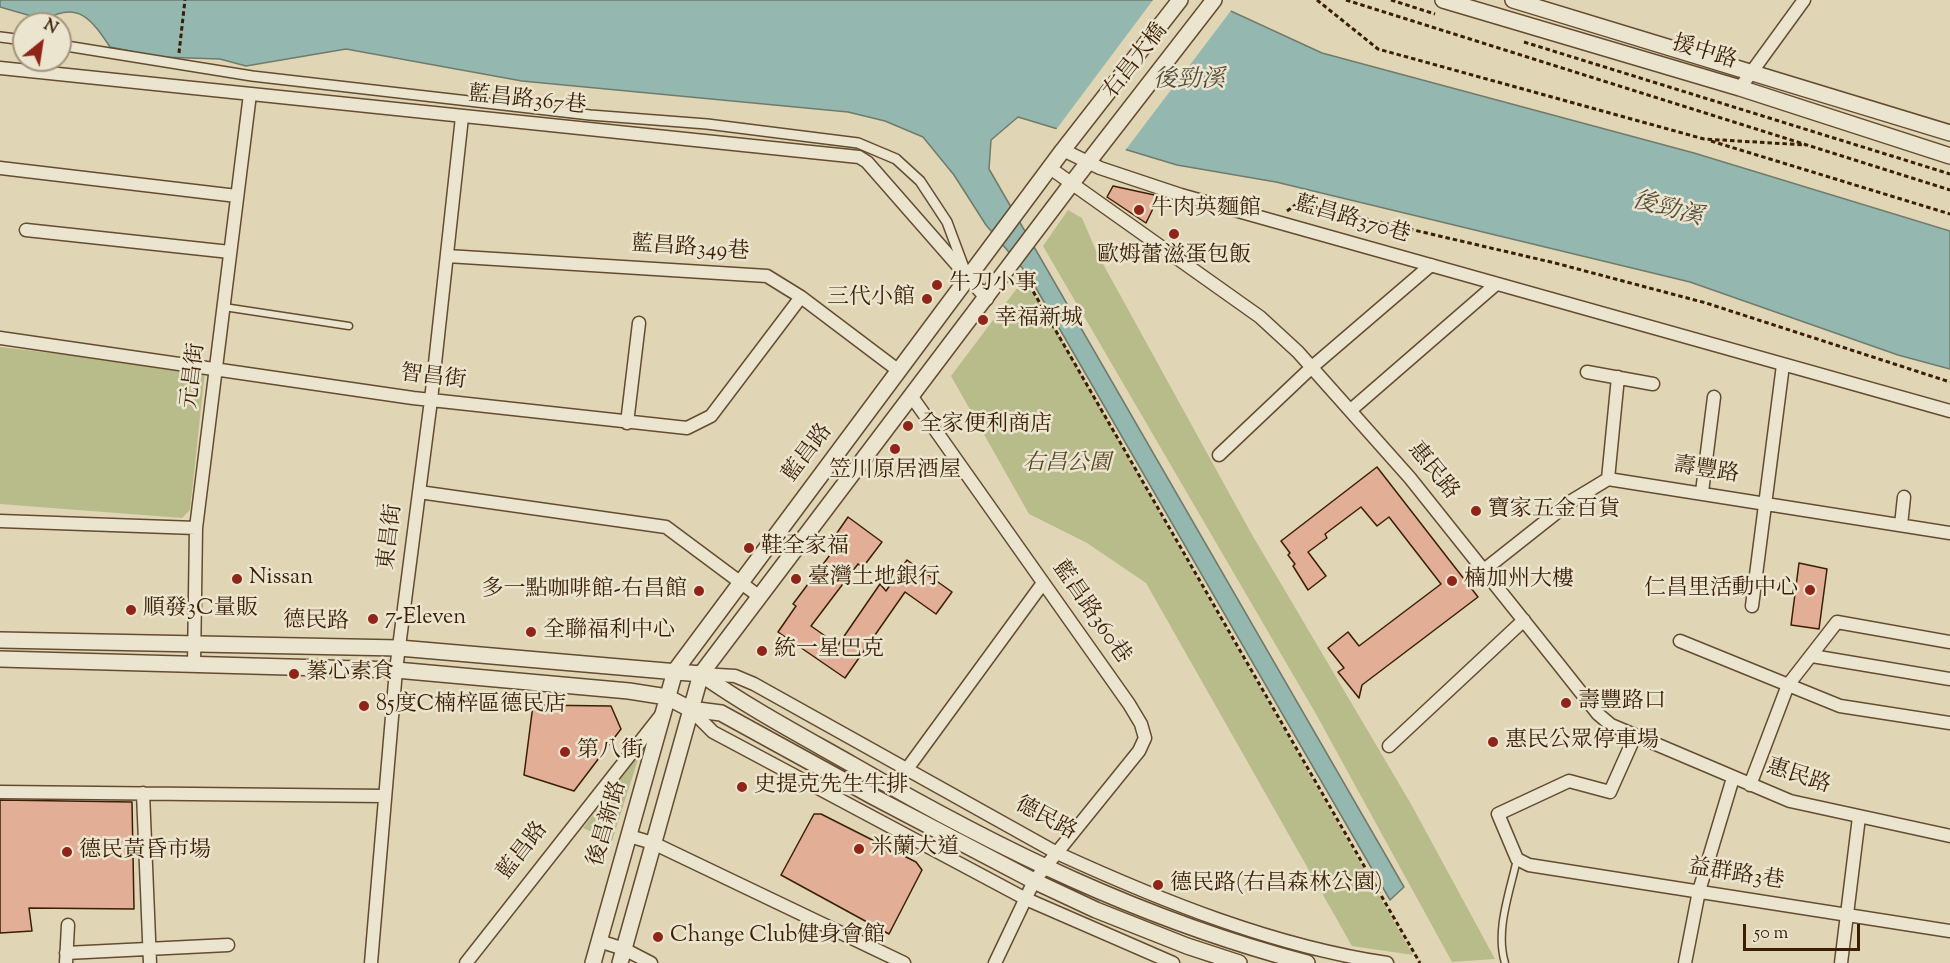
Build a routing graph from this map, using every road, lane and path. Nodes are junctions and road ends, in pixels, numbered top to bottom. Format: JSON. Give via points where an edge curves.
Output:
{"nodes":[{"id":1,"x":185,"y":0,"type":"edge"},
{"id":2,"x":1180,"y":0,"type":"edge"},
{"id":3,"x":1214,"y":0,"type":"edge"},
{"id":4,"x":1317,"y":0,"type":"edge"},
{"id":5,"x":1346,"y":0,"type":"edge"},
{"id":6,"x":1391,"y":0,"type":"edge"},
{"id":7,"x":1443,"y":0,"type":"edge"},
{"id":8,"x":1513,"y":0,"type":"edge"},
{"id":9,"x":1804,"y":0,"type":"edge"},
{"id":10,"x":1435,"y":14,"type":"dead end"},
{"id":11,"x":1513,"y":38,"type":"dead end"},
{"id":12,"x":72,"y":47,"type":"edge"},
{"id":13,"x":178,"y":63,"type":"junction"},
{"id":14,"x":0,"y":68,"type":"edge"},
{"id":15,"x":1753,"y":71,"type":"junction"},
{"id":16,"x":1740,"y":88,"type":"junction"},
{"id":17,"x":250,"y":94,"type":"junction"},
{"id":18,"x":462,"y":117,"type":"junction"},
{"id":19,"x":1950,"y":133,"type":"edge"},
{"id":20,"x":1704,"y":139,"type":"junction"},
{"id":21,"x":1067,"y":145,"type":"junction"},
{"id":22,"x":1811,"y":146,"type":"junction"},
{"id":23,"x":1950,"y":156,"type":"edge"},
{"id":24,"x":1092,"y":157,"type":"junction"},
{"id":25,"x":0,"y":168,"type":"edge"},
{"id":26,"x":1050,"y":168,"type":"junction"},
{"id":27,"x":1950,"y":174,"type":"edge"},
{"id":28,"x":1072,"y":183,"type":"junction"},
{"id":29,"x":1950,"y":190,"type":"edge"},
{"id":30,"x":237,"y":196,"type":"junction"},
{"id":31,"x":1285,"y":213,"type":"dead end"},
{"id":32,"x":1950,"y":214,"type":"edge"},
{"id":33,"x":26,"y":230,"type":"dead end"},
{"id":34,"x":231,"y":252,"type":"junction"},
{"id":35,"x":447,"y":256,"type":"junction"},
{"id":36,"x":1015,"y":260,"type":"junction"},
{"id":37,"x":1431,"y":265,"type":"junction"},
{"id":38,"x":968,"y":278,"type":"junction"},
{"id":39,"x":1495,"y":285,"type":"junction"},
{"id":40,"x":801,"y":297,"type":"junction"},
{"id":41,"x":987,"y":299,"type":"junction"},
{"id":42,"x":224,"y":307,"type":"junction"},
{"id":43,"x":639,"y":322,"type":"dead end"},
{"id":44,"x":349,"y":326,"type":"dead end"},
{"id":45,"x":0,"y":338,"type":"edge"},
{"id":46,"x":1784,"y":365,"type":"junction"},
{"id":47,"x":1312,"y":367,"type":"junction"},
{"id":48,"x":217,"y":371,"type":"junction"},
{"id":49,"x":898,"y":371,"type":"junction"},
{"id":50,"x":1587,"y":372,"type":"dead end"},
{"id":51,"x":1618,"y":377,"type":"junction"},
{"id":52,"x":1950,"y":382,"type":"edge"},
{"id":53,"x":1653,"y":384,"type":"dead end"},
{"id":54,"x":912,"y":397,"type":"junction"},
{"id":55,"x":1714,"y":397,"type":"dead end"},
{"id":56,"x":430,"y":400,"type":"junction"},
{"id":57,"x":1352,"y":409,"type":"junction"},
{"id":58,"x":1950,"y":411,"type":"edge"},
{"id":59,"x":627,"y":423,"type":"junction"},
{"id":60,"x":1219,"y":455,"type":"dead end"},
{"id":61,"x":1608,"y":479,"type":"junction"},
{"id":62,"x":419,"y":492,"type":"junction"},
{"id":63,"x":1702,"y":492,"type":"junction"},
{"id":64,"x":1904,"y":497,"type":"dead end"},
{"id":65,"x":1766,"y":502,"type":"junction"},
{"id":66,"x":0,"y":521,"type":"edge"},
{"id":67,"x":1901,"y":525,"type":"junction"},
{"id":68,"x":196,"y":528,"type":"junction"},
{"id":69,"x":1950,"y":533,"type":"edge"},
{"id":70,"x":1484,"y":570,"type":"junction"},
{"id":71,"x":741,"y":583,"type":"junction"},
{"id":72,"x":1043,"y":584,"type":"junction"},
{"id":73,"x":760,"y":597,"type":"junction"},
{"id":74,"x":1752,"y":606,"type":"dead end"},
{"id":75,"x":1524,"y":620,"type":"junction"},
{"id":76,"x":0,"y":640,"type":"edge"},
{"id":77,"x":1680,"y":641,"type":"dead end"},
{"id":78,"x":1950,"y":642,"type":"edge"},
{"id":79,"x":195,"y":643,"type":"junction"},
{"id":80,"x":399,"y":648,"type":"junction"},
{"id":81,"x":1812,"y":656,"type":"junction"},
{"id":82,"x":0,"y":659,"type":"edge"},
{"id":83,"x":194,"y":664,"type":"junction"},
{"id":84,"x":396,"y":670,"type":"junction"},
{"id":85,"x":675,"y":671,"type":"junction"},
{"id":86,"x":701,"y":674,"type":"junction"},
{"id":87,"x":1950,"y":679,"type":"edge"},
{"id":88,"x":1788,"y":685,"type":"junction"},
{"id":89,"x":668,"y":697,"type":"junction"},
{"id":90,"x":690,"y":709,"type":"junction"},
{"id":91,"x":663,"y":713,"type":"junction"},
{"id":92,"x":1950,"y":723,"type":"edge"},
{"id":93,"x":1635,"y":736,"type":"junction"},
{"id":94,"x":1389,"y":746,"type":"dead end"},
{"id":95,"x":907,"y":769,"type":"junction"},
{"id":96,"x":1733,"y":778,"type":"junction"},
{"id":97,"x":1750,"y":785,"type":"junction"},
{"id":98,"x":0,"y":792,"type":"edge"},
{"id":99,"x":143,"y":794,"type":"junction"},
{"id":100,"x":386,"y":796,"type":"junction"},
{"id":101,"x":1859,"y":817,"type":"junction"},
{"id":102,"x":629,"y":836,"type":"junction"},
{"id":103,"x":1950,"y":836,"type":"edge"},
{"id":104,"x":653,"y":843,"type":"junction"},
{"id":105,"x":1057,"y":853,"type":"junction"},
{"id":106,"x":1518,"y":859,"type":"junction"},
{"id":107,"x":1045,"y":869,"type":"junction"},
{"id":108,"x":1034,"y":881,"type":"junction"},
{"id":109,"x":1700,"y":891,"type":"junction"},
{"id":110,"x":1026,"y":899,"type":"junction"},
{"id":111,"x":1848,"y":915,"type":"junction"},
{"id":112,"x":68,"y":925,"type":"dead end"},
{"id":113,"x":1950,"y":931,"type":"edge"},
{"id":114,"x":599,"y":941,"type":"junction"},
{"id":115,"x":228,"y":945,"type":"dead end"},
{"id":116,"x":149,"y":950,"type":"junction"},
{"id":117,"x":622,"y":956,"type":"edge"},
{"id":118,"x":66,"y":958,"type":"edge"},
{"id":119,"x":650,"y":962,"type":"edge"},
{"id":120,"x":150,"y":963,"type":"edge"},
{"id":121,"x":371,"y":963,"type":"edge"},
{"id":122,"x":466,"y":963,"type":"edge"},
{"id":123,"x":593,"y":963,"type":"edge"},
{"id":124,"x":904,"y":963,"type":"edge"},
{"id":125,"x":995,"y":963,"type":"edge"},
{"id":126,"x":1173,"y":963,"type":"edge"},
{"id":127,"x":1239,"y":963,"type":"edge"},
{"id":128,"x":1307,"y":963,"type":"edge"},
{"id":129,"x":1387,"y":963,"type":"edge"},
{"id":130,"x":1420,"y":963,"type":"edge"},
{"id":131,"x":1505,"y":963,"type":"edge"},
{"id":132,"x":1685,"y":963,"type":"edge"},
{"id":133,"x":1841,"y":963,"type":"edge"}],
"edges":[{"from":1,"to":13,"type":"path"},
{"from":2,"to":21,"type":"street","name":"右昌大橋"},
{"from":3,"to":24,"type":"street","name":"右昌大橋"},
{"from":4,"to":20,"type":"path","via":[[1378,49]]},
{"from":5,"to":22,"type":"path"},
{"from":6,"to":10,"type":"path"},
{"from":7,"to":16,"type":"street","name":"援中路"},
{"from":8,"to":15,"type":"street","name":"援中路"},
{"from":9,"to":15,"type":"street"},
{"from":11,"to":27,"type":"path"},
{"from":12,"to":13,"type":"street"},
{"from":13,"to":38,"type":"street","via":[[252,76],[590,115],[707,124],[858,144],[896,159],[920,181],[947,222]]},
{"from":14,"to":17,"type":"street","name":"藍昌路367巷"},
{"from":15,"to":16,"type":"street"},
{"from":15,"to":19,"type":"street","name":"援中路"},
{"from":16,"to":23,"type":"street","name":"援中路"},
{"from":17,"to":18,"type":"street","name":"藍昌路367巷"},
{"from":17,"to":30,"type":"street","name":"元昌街"},
{"from":18,"to":35,"type":"street","name":"東昌街"},
{"from":18,"to":38,"type":"street","name":"藍昌路367巷","via":[[859,157]]},
{"from":20,"to":22,"type":"path"},
{"from":20,"to":32,"type":"path"},
{"from":21,"to":24,"type":"street","name":"藍昌路370巷"},
{"from":21,"to":26,"type":"street"},
{"from":22,"to":29,"type":"path"},
{"from":24,"to":28,"type":"street"},
{"from":24,"to":37,"type":"street","name":"藍昌路370巷","via":[[1181,195]]},
{"from":25,"to":30,"type":"street"},
{"from":26,"to":28,"type":"street","name":"惠民路"},
{"from":26,"to":38,"type":"street","name":"藍昌路"},
{"from":28,"to":36,"type":"street"},
{"from":28,"to":47,"type":"street","name":"惠民路","via":[[1260,317]]},
{"from":30,"to":34,"type":"street","name":"元昌街"},
{"from":31,"to":52,"type":"path","via":[[1298,202],[1555,262],[1706,303]]},
{"from":33,"to":34,"type":"street"},
{"from":34,"to":42,"type":"street","name":"元昌街"},
{"from":35,"to":40,"type":"street","name":"藍昌路349巷","via":[[767,276]]},
{"from":35,"to":56,"type":"street","name":"東昌街"},
{"from":36,"to":41,"type":"street"},
{"from":36,"to":130,"type":"path"},
{"from":37,"to":39,"type":"street","name":"藍昌路370巷"},
{"from":37,"to":47,"type":"street"},
{"from":38,"to":41,"type":"street","name":"藍昌路367巷"},
{"from":38,"to":49,"type":"street","name":"藍昌路"},
{"from":39,"to":46,"type":"street","name":"藍昌路370巷"},
{"from":39,"to":57,"type":"street"},
{"from":40,"to":49,"type":"street","name":"藍昌路349巷"},
{"from":40,"to":59,"type":"street","name":"智昌街","via":[[711,416],[687,428]]},
{"from":41,"to":54,"type":"street"},
{"from":42,"to":44,"type":"lane"},
{"from":42,"to":48,"type":"street","name":"元昌街"},
{"from":43,"to":59,"type":"street"},
{"from":45,"to":48,"type":"street","name":"智昌街"},
{"from":46,"to":58,"type":"street","name":"藍昌路370巷"},
{"from":46,"to":65,"type":"street"},
{"from":47,"to":57,"type":"street","name":"惠民路"},
{"from":47,"to":60,"type":"street"},
{"from":48,"to":56,"type":"street","name":"智昌街"},
{"from":48,"to":68,"type":"street","name":"元昌街"},
{"from":49,"to":54,"type":"street"},
{"from":49,"to":71,"type":"street","name":"藍昌路"},
{"from":50,"to":51,"type":"street"},
{"from":51,"to":53,"type":"street"},
{"from":51,"to":61,"type":"street"},
{"from":54,"to":72,"type":"street","name":"藍昌路360巷"},
{"from":54,"to":73,"type":"street"},
{"from":55,"to":63,"type":"street"},
{"from":56,"to":59,"type":"street","name":"智昌街"},
{"from":56,"to":62,"type":"street","name":"東昌街"},
{"from":57,"to":70,"type":"street","name":"惠民路"},
{"from":61,"to":63,"type":"street","name":"壽豐路"},
{"from":61,"to":70,"type":"street","via":[[1570,502]]},
{"from":62,"to":71,"type":"street","via":[[666,527]]},
{"from":62,"to":80,"type":"street","name":"東昌街"},
{"from":63,"to":65,"type":"street","name":"壽豐路"},
{"from":64,"to":67,"type":"street"},
{"from":65,"to":67,"type":"street","name":"壽豐路"},
{"from":65,"to":74,"type":"street"},
{"from":66,"to":68,"type":"street"},
{"from":67,"to":69,"type":"street","name":"壽豐路"},
{"from":68,"to":79,"type":"street","name":"元昌街"},
{"from":70,"to":75,"type":"street","name":"惠民路"},
{"from":71,"to":73,"type":"street"},
{"from":71,"to":85,"type":"street","name":"藍昌路"},
{"from":72,"to":95,"type":"street"},
{"from":72,"to":105,"type":"street","name":"藍昌路360巷","via":[[1129,704],[1145,738],[1139,751]]},
{"from":73,"to":86,"type":"street"},
{"from":75,"to":93,"type":"street","name":"惠民路","via":[[1598,714]]},
{"from":75,"to":94,"type":"street"},
{"from":76,"to":79,"type":"street","name":"德民路"},
{"from":77,"to":88,"type":"street"},
{"from":78,"to":81,"type":"street","via":[[1837,622]]},
{"from":79,"to":80,"type":"street","name":"德民路"},
{"from":79,"to":83,"type":"street","name":"元昌街"},
{"from":80,"to":84,"type":"street","name":"東昌街"},
{"from":80,"to":85,"type":"street","name":"德民路"},
{"from":81,"to":87,"type":"street"},
{"from":81,"to":88,"type":"street"},
{"from":82,"to":83,"type":"street","name":"德民路"},
{"from":83,"to":84,"type":"street","name":"德民路"},
{"from":84,"to":89,"type":"street","name":"德民路"},
{"from":84,"to":100,"type":"street","name":"東昌街"},
{"from":85,"to":86,"type":"street","name":"德民路"},
{"from":85,"to":89,"type":"street","name":"藍昌路"},
{"from":86,"to":90,"type":"street"},
{"from":86,"to":95,"type":"street","name":"德民路","via":[[735,676],[754,684]]},
{"from":86,"to":107,"type":"street","name":"德民路","via":[[896,790]]},
{"from":88,"to":92,"type":"street","via":[[1840,706]]},
{"from":88,"to":97,"type":"street"},
{"from":89,"to":90,"type":"street","name":"德民路"},
{"from":89,"to":91,"type":"street","name":"後昌新路"},
{"from":90,"to":104,"type":"street"},
{"from":90,"to":108,"type":"street","name":"德民路","via":[[721,713]]},
{"from":90,"to":110,"type":"street","name":"德民路","via":[[713,732]]},
{"from":91,"to":102,"type":"street","name":"後昌新路"},
{"from":91,"to":122,"type":"street","name":"藍昌路"},
{"from":93,"to":96,"type":"street","name":"惠民路"},
{"from":93,"to":106,"type":"street","via":[[1610,792],[1569,781],[1498,814]]},
{"from":95,"to":105,"type":"street","name":"德民路"},
{"from":96,"to":97,"type":"street","name":"惠民路"},
{"from":96,"to":109,"type":"street"},
{"from":97,"to":101,"type":"street","name":"惠民路","via":[[1790,801]]},
{"from":98,"to":99,"type":"street"},
{"from":99,"to":100,"type":"street"},
{"from":99,"to":116,"type":"street"},
{"from":100,"to":121,"type":"street","name":"東昌街"},
{"from":101,"to":103,"type":"street","name":"惠民路"},
{"from":101,"to":111,"type":"street"},
{"from":102,"to":104,"type":"street"},
{"from":102,"to":114,"type":"street","name":"後昌新路"},
{"from":104,"to":117,"type":"street"},
{"from":104,"to":124,"type":"street"},
{"from":105,"to":107,"type":"street"},
{"from":105,"to":129,"type":"street","name":"德民路","via":[[1195,912],[1350,957]]},
{"from":106,"to":109,"type":"street","name":"益群路3巷","via":[[1529,865]]},
{"from":106,"to":131,"type":"lane","via":[[1502,927]]},
{"from":107,"to":108,"type":"street"},
{"from":107,"to":128,"type":"street","name":"德民路","via":[[1190,928]]},
{"from":108,"to":110,"type":"street"},
{"from":108,"to":127,"type":"street","name":"德民路","via":[[1116,918]]},
{"from":109,"to":111,"type":"street","name":"益群路3巷"},
{"from":109,"to":132,"type":"street"},
{"from":110,"to":125,"type":"street"},
{"from":110,"to":126,"type":"street","name":"德民路"},
{"from":111,"to":113,"type":"street","name":"益群路3巷"},
{"from":111,"to":133,"type":"street"},
{"from":112,"to":118,"type":"street"},
{"from":114,"to":117,"type":"street"},
{"from":114,"to":123,"type":"street","name":"後昌新路"},
{"from":115,"to":116,"type":"street"},
{"from":116,"to":118,"type":"street"},
{"from":116,"to":120,"type":"street"},
{"from":117,"to":119,"type":"street"}]}
